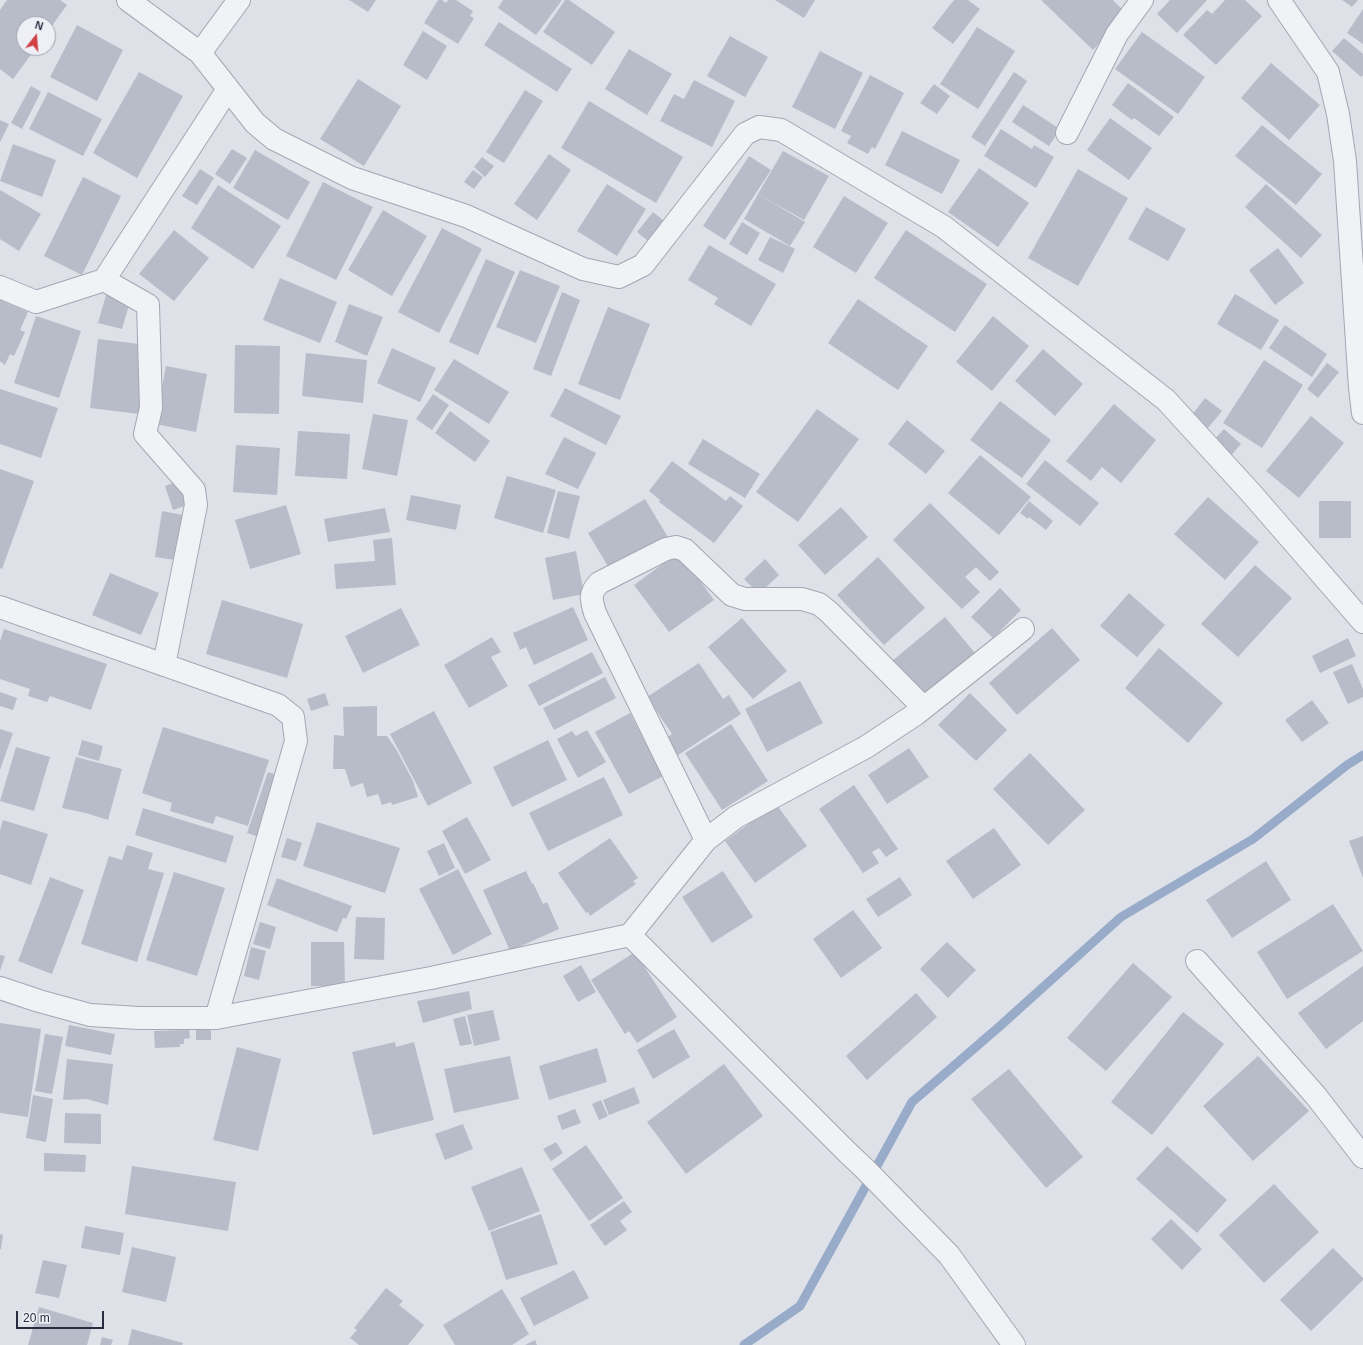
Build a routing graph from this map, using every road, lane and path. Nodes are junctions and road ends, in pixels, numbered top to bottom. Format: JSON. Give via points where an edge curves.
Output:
{"nodes":[{"id":1,"x":128,"y":0,"type":"edge"},
{"id":2,"x":239,"y":0,"type":"edge"},
{"id":3,"x":1142,"y":0,"type":"edge"},
{"id":4,"x":1279,"y":0,"type":"edge"},
{"id":5,"x":200,"y":53,"type":"junction"},
{"id":6,"x":228,"y":89,"type":"junction"},
{"id":7,"x":1067,"y":133,"type":"dead end"},
{"id":8,"x":1354,"y":165,"type":"edge"},
{"id":9,"x":104,"y":280,"type":"junction"},
{"id":10,"x":0,"y":287,"type":"edge"},
{"id":11,"x":1363,"y":413,"type":"edge"},
{"id":12,"x":0,"y":607,"type":"edge"},
{"id":13,"x":1363,"y":622,"type":"edge"},
{"id":14,"x":1023,"y":629,"type":"dead end"},
{"id":15,"x":164,"y":665,"type":"junction"},
{"id":16,"x":923,"y":707,"type":"junction"},
{"id":17,"x":706,"y":840,"type":"junction"},
{"id":18,"x":630,"y":935,"type":"junction"},
{"id":19,"x":1197,"y":961,"type":"dead end"},
{"id":20,"x":0,"y":988,"type":"edge"},
{"id":21,"x":216,"y":1018,"type":"junction"},
{"id":22,"x":1363,"y":1157,"type":"edge"},
{"id":23,"x":1014,"y":1345,"type":"edge"}],
"edges":[{"from":1,"to":5,"type":"street"},
{"from":2,"to":5,"type":"street"},
{"from":3,"to":7,"type":"street","via":[[1117,34]]},
{"from":4,"to":8,"type":"street","via":[[1328,72]]},
{"from":5,"to":6,"type":"street"},
{"from":6,"to":9,"type":"street"},
{"from":6,"to":13,"type":"street","via":[[255,124],[274,140],[352,178],[466,216],[583,268],[619,277],[643,265],[745,134],[759,127],[781,130],[944,227],[1166,400]]},
{"from":8,"to":11,"type":"street","via":[[1360,388]]},
{"from":9,"to":10,"type":"street","via":[[36,302]]},
{"from":9,"to":15,"type":"street","via":[[148,305],[151,408],[145,434],[194,490],[196,505]]},
{"from":12,"to":15,"type":"street"},
{"from":14,"to":16,"type":"street"},
{"from":15,"to":21,"type":"street","via":[[278,705],[293,717],[296,741]]},
{"from":16,"to":17,"type":"street","via":[[866,747],[736,817]]},
{"from":16,"to":17,"type":"street","via":[[819,604],[802,599],[745,599],[732,594],[685,550],[676,547],[666,549],[599,582],[593,589],[591,600],[595,613]]},
{"from":17,"to":18,"type":"street"},
{"from":18,"to":21,"type":"street","via":[[431,978]]},
{"from":18,"to":23,"type":"street","via":[[949,1255]]},
{"from":19,"to":22,"type":"street","via":[[1316,1096]]},
{"from":20,"to":21,"type":"street","via":[[90,1014],[139,1018]]}]}
